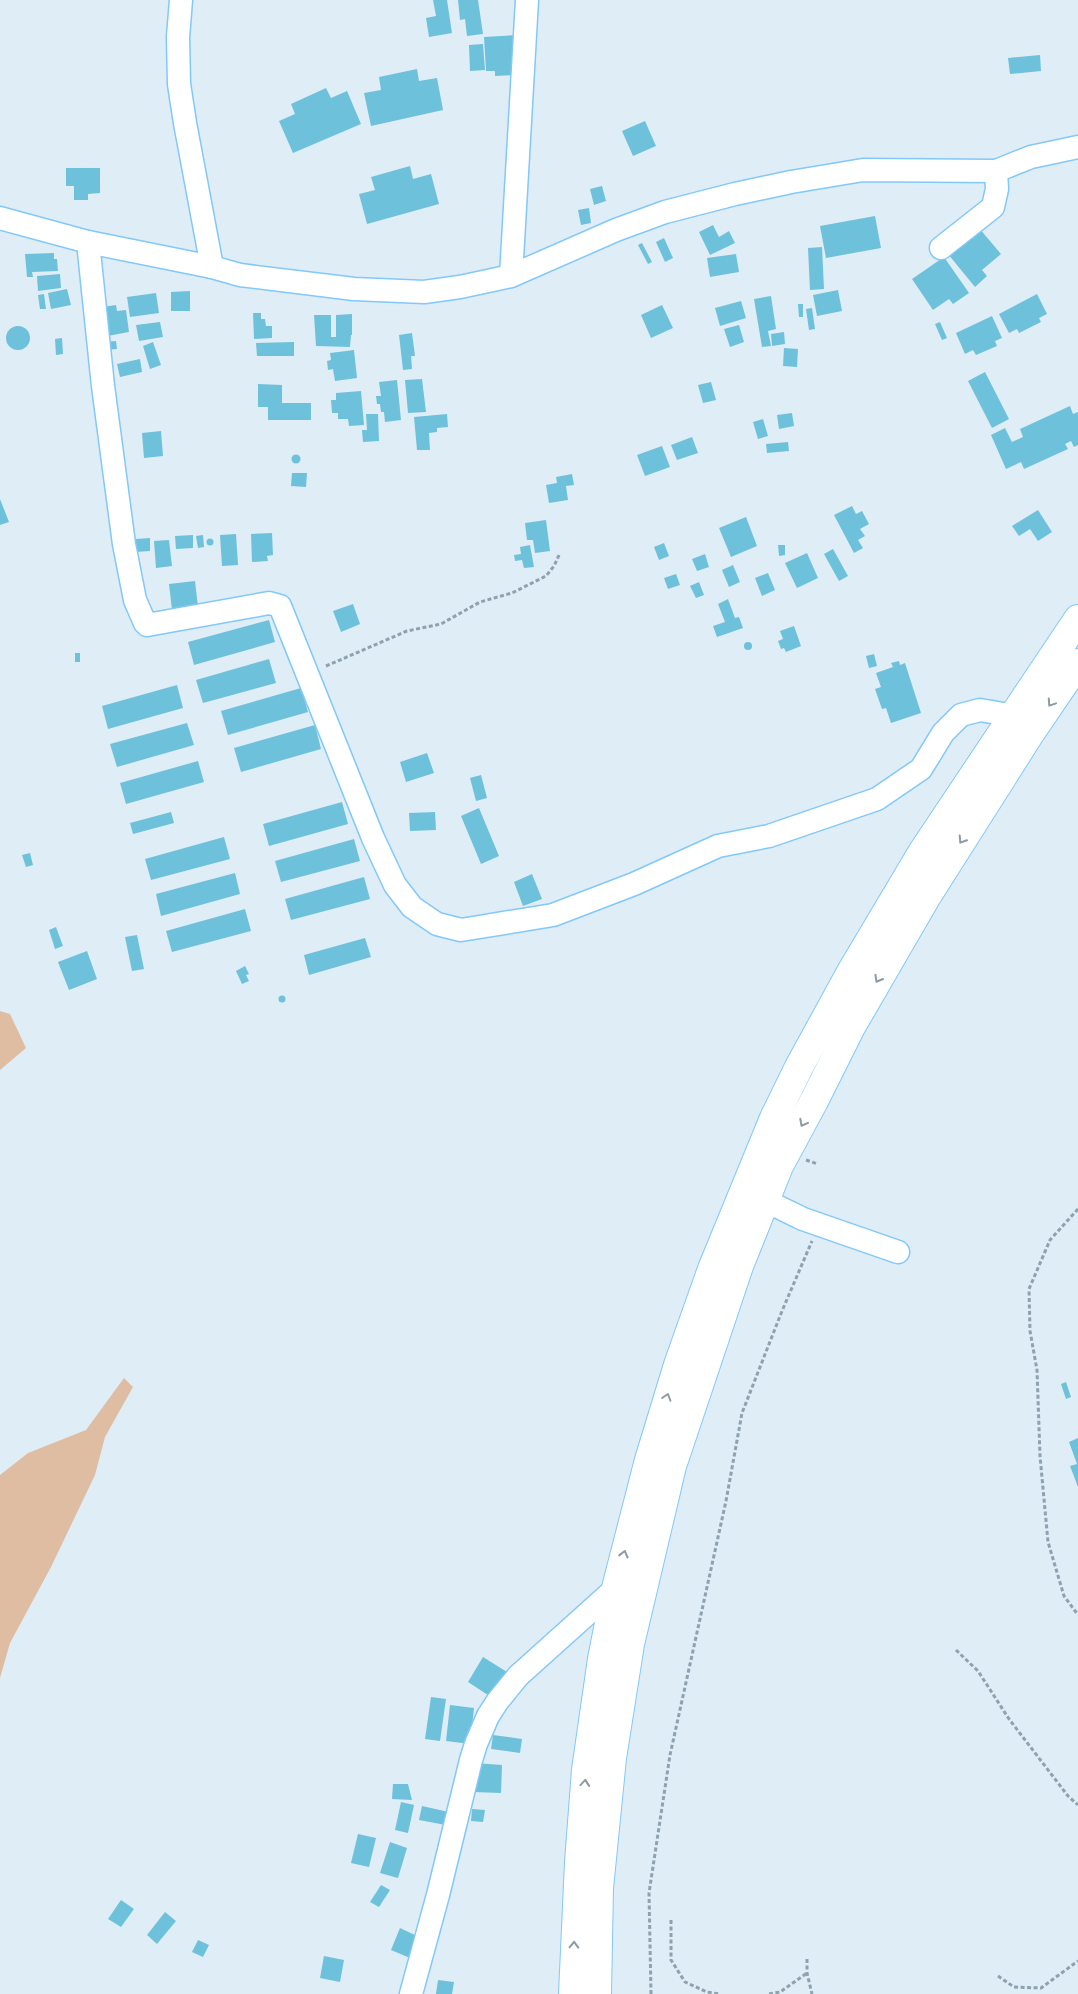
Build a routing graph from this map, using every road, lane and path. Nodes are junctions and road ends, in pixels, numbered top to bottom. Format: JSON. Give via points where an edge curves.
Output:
{"nodes":[{"id":1,"x":181,"y":0,"type":"edge"},
{"id":2,"x":527,"y":0,"type":"edge"},
{"id":3,"x":1078,"y":147,"type":"edge"},
{"id":4,"x":996,"y":171,"type":"junction"},
{"id":5,"x":0,"y":218,"type":"edge"},
{"id":6,"x":88,"y":242,"type":"junction"},
{"id":7,"x":940,"y":248,"type":"dead end"},
{"id":8,"x":212,"y":267,"type":"junction"},
{"id":9,"x":511,"y":276,"type":"junction"},
{"id":10,"x":559,"y":555,"type":"dead end"},
{"id":11,"x":1078,"y":620,"type":"edge"},
{"id":12,"x":298,"y":651,"type":"junction"},
{"id":13,"x":1078,"y":663,"type":"edge"},
{"id":14,"x":1015,"y":716,"type":"junction"},
{"id":15,"x":766,"y":1200,"type":"junction"},
{"id":16,"x":1078,"y":1209,"type":"edge"},
{"id":17,"x":819,"y":1225,"type":"junction"},
{"id":18,"x":898,"y":1252,"type":"dead end"},
{"id":19,"x":616,"y":1588,"type":"junction"},
{"id":20,"x":1078,"y":1615,"type":"edge"},
{"id":21,"x":956,"y":1650,"type":"dead end"},
{"id":22,"x":1078,"y":1805,"type":"edge"},
{"id":23,"x":671,"y":1920,"type":"dead end"},
{"id":24,"x":807,"y":1959,"type":"dead end"},
{"id":25,"x":1078,"y":1961,"type":"edge"},
{"id":26,"x":806,"y":1973,"type":"junction"},
{"id":27,"x":998,"y":1976,"type":"dead end"},
{"id":28,"x":411,"y":1994,"type":"edge"},
{"id":29,"x":573,"y":1994,"type":"edge"},
{"id":30,"x":597,"y":1994,"type":"edge"},
{"id":31,"x":651,"y":1994,"type":"edge"},
{"id":32,"x":719,"y":1994,"type":"edge"},
{"id":33,"x":769,"y":1994,"type":"edge"},
{"id":34,"x":812,"y":1994,"type":"edge"}],
"edges":[{"from":1,"to":8,"type":"street","via":[[179,84]]},
{"from":2,"to":9,"type":"street"},
{"from":3,"to":4,"type":"street","via":[[1031,157]]},
{"from":4,"to":7,"type":"street","via":[[993,207]]},
{"from":4,"to":9,"type":"street","via":[[863,170],[735,194],[665,212]]},
{"from":5,"to":6,"type":"street"},
{"from":6,"to":8,"type":"street"},
{"from":6,"to":12,"type":"street","via":[[124,544],[135,600],[145,623],[270,603],[280,606]]},
{"from":8,"to":9,"type":"street","via":[[240,275],[354,289],[424,292]]},
{"from":10,"to":12,"type":"path","via":[[546,576],[512,593],[480,602],[441,624],[407,631],[328,666],[314,665]]},
{"from":11,"to":14,"type":"highway"},
{"from":12,"to":14,"type":"street","via":[[373,838],[395,884],[412,908],[437,924],[461,930],[553,915],[634,884],[718,846],[769,836],[876,799],[921,769],[943,733],[961,715],[980,710]]},
{"from":13,"to":15,"type":"highway","one_way":true,"via":[[927,896],[851,1027],[779,1166]]},
{"from":19,"to":14,"type":"highway","one_way":true,"via":[[648,1460],[678,1365],[712,1269],[774,1118],[851,972],[923,851]]},
{"from":15,"to":17,"type":"street"},
{"from":15,"to":30,"type":"highway","via":[[739,1266],[672,1466],[630,1644],[612,1758],[599,1888]]},
{"from":16,"to":20,"type":"path","via":[[1050,1240],[1029,1289],[1048,1542],[1064,1596]]},
{"from":17,"to":18,"type":"street"},
{"from":17,"to":31,"type":"path","via":[[742,1413],[726,1501],[670,1754],[649,1893]]},
{"from":19,"to":28,"type":"street","via":[[518,1676],[488,1716],[471,1760]]},
{"from":29,"to":19,"type":"highway","one_way":true,"via":[[586,1770]]},
{"from":21,"to":22,"type":"path","via":[[978,1671],[1009,1719]]},
{"from":23,"to":32,"type":"path","via":[[671,1960],[685,1982]]},
{"from":24,"to":26,"type":"path"},
{"from":25,"to":27,"type":"path","via":[[1041,1988],[1014,1987]]},
{"from":26,"to":33,"type":"path","via":[[780,1992]]},
{"from":26,"to":34,"type":"path"}]}
